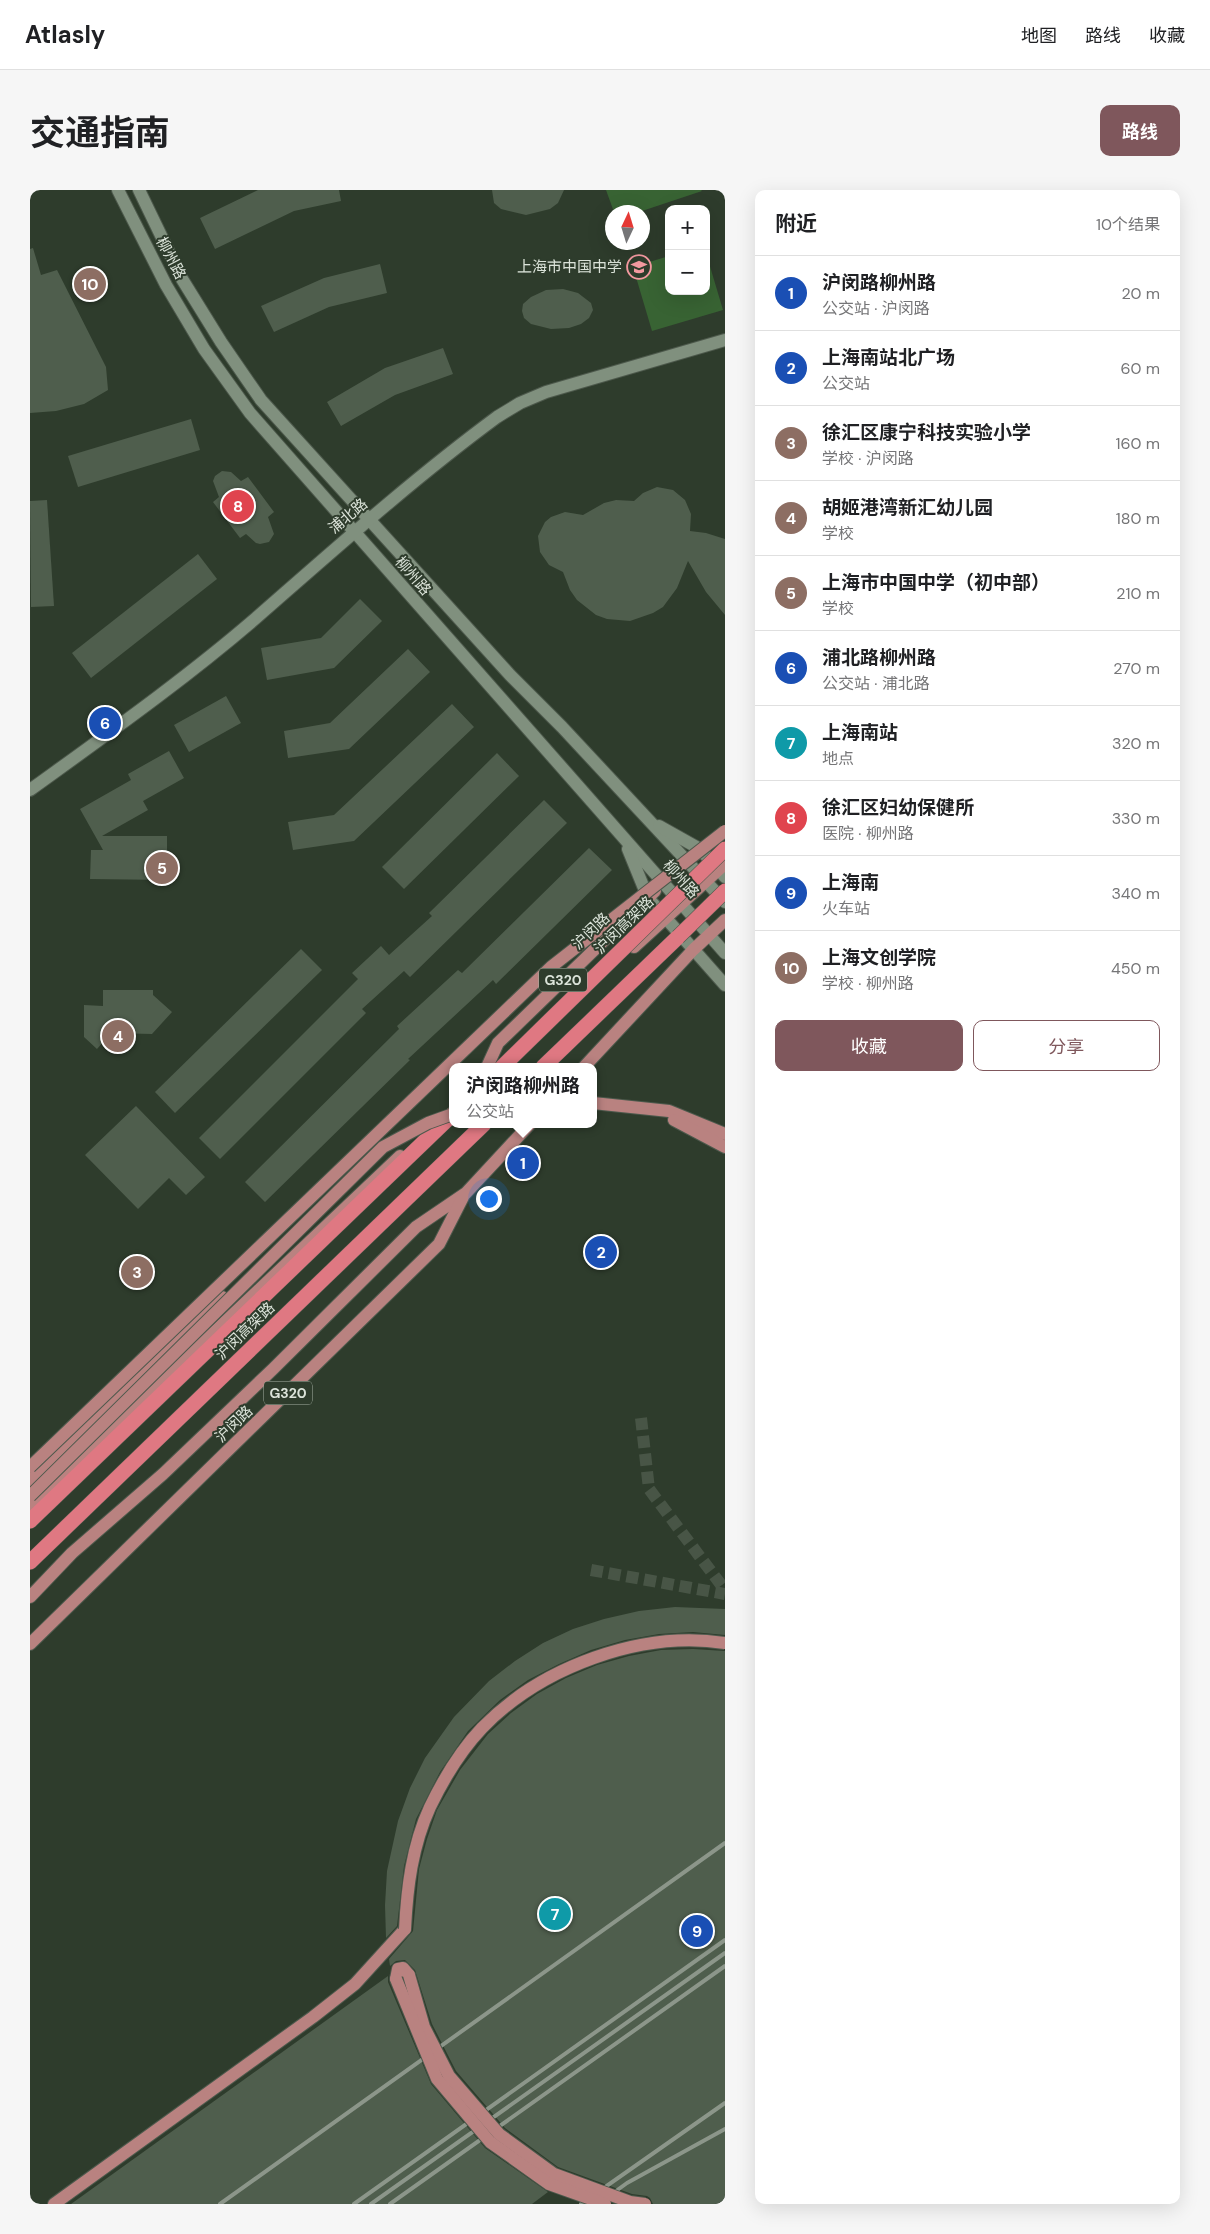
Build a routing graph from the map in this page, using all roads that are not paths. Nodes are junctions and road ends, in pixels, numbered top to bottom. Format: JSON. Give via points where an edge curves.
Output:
{"nodes":[{"id":1,"x":118,"y":190,"type":"edge"},
{"id":2,"x":139,"y":190,"type":"edge"},
{"id":3,"x":725,"y":340,"type":"edge"},
{"id":4,"x":369,"y":519,"type":"junction"},
{"id":5,"x":354,"y":532,"type":"junction"},
{"id":6,"x":30,"y":790,"type":"edge"},
{"id":7,"x":649,"y":820,"type":"junction"},
{"id":8,"x":725,"y":824,"type":"edge"},
{"id":9,"x":725,"y":831,"type":"edge"},
{"id":10,"x":624,"y":840,"type":"junction"},
{"id":11,"x":700,"y":849,"type":"junction"},
{"id":12,"x":725,"y":849,"type":"edge"},
{"id":13,"x":687,"y":861,"type":"junction"},
{"id":14,"x":723,"y":870,"type":"edge"},
{"id":15,"x":707,"y":882,"type":"junction"},
{"id":16,"x":663,"y":884,"type":"junction"},
{"id":17,"x":725,"y":891,"type":"edge"},
{"id":18,"x":648,"y":898,"type":"junction"},
{"id":19,"x":725,"y":902,"type":"edge"},
{"id":20,"x":682,"y":905,"type":"junction"},
{"id":21,"x":666,"y":919,"type":"junction"},
{"id":22,"x":725,"y":920,"type":"edge"},
{"id":23,"x":709,"y":935,"type":"junction"},
{"id":24,"x":693,"y":950,"type":"junction"},
{"id":25,"x":725,"y":954,"type":"edge"},
{"id":26,"x":725,"y":985,"type":"edge"},
{"id":27,"x":451,"y":1063,"type":"edge"},
{"id":28,"x":489,"y":1063,"type":"edge"},
{"id":29,"x":501,"y":1063,"type":"edge"},
{"id":30,"x":506,"y":1063,"type":"edge"},
{"id":31,"x":547,"y":1063,"type":"edge"},
{"id":32,"x":588,"y":1063,"type":"edge"},
{"id":33,"x":449,"y":1065,"type":"edge"},
{"id":34,"x":597,"y":1103,"type":"edge"},
{"id":35,"x":656,"y":1109,"type":"junction"},
{"id":36,"x":449,"y":1110,"type":"edge"},
{"id":37,"x":449,"y":1115,"type":"edge"},
{"id":38,"x":449,"y":1118,"type":"edge"},
{"id":39,"x":480,"y":1128,"type":"edge"},
{"id":40,"x":526,"y":1128,"type":"edge"},
{"id":41,"x":725,"y":1134,"type":"edge"},
{"id":42,"x":725,"y":1147,"type":"edge"},
{"id":43,"x":375,"y":1178,"type":"junction"},
{"id":44,"x":466,"y":1193,"type":"junction"},
{"id":45,"x":30,"y":1467,"type":"edge"},
{"id":46,"x":30,"y":1481,"type":"edge"},
{"id":47,"x":30,"y":1496,"type":"edge"},
{"id":48,"x":30,"y":1506,"type":"edge"},
{"id":49,"x":30,"y":1521,"type":"edge"},
{"id":50,"x":30,"y":1562,"type":"edge"},
{"id":51,"x":30,"y":1597,"type":"edge"},
{"id":52,"x":725,"y":1643,"type":"edge"},
{"id":53,"x":30,"y":1644,"type":"edge"},
{"id":54,"x":54,"y":2204,"type":"edge"},
{"id":55,"x":606,"y":2204,"type":"edge"},
{"id":56,"x":645,"y":2204,"type":"edge"}],
"edges":[{"from":1,"to":5,"type":"street","name":"柳州路","via":[[166,285],[204,349],[250,413]]},
{"from":2,"to":4,"type":"street","name":"柳州路","via":[[182,280],[260,400]]},
{"from":3,"to":4,"type":"street","name":"浦北路","via":[[576,382],[520,403],[478,431]]},
{"from":4,"to":5,"type":"street","name":"浦北路"},
{"from":4,"to":7,"type":"street","name":"柳州路","via":[[510,675]]},
{"from":5,"to":6,"type":"street","name":"浦北路","via":[[240,631]]},
{"from":5,"to":10,"type":"street","name":"柳州路"},
{"from":7,"to":11,"type":"street"},
{"from":7,"to":13,"type":"street","name":"柳州路"},
{"from":8,"to":11,"type":"main road","name":"沪闵路","number":"G320"},
{"from":9,"to":27,"type":"main road","bridge":true,"via":[[551,967]]},
{"from":10,"to":16,"type":"street","name":"柳州路"},
{"from":10,"to":18,"type":"street"},
{"from":11,"to":13,"type":"main road","name":"沪闵路","number":"G320"},
{"from":11,"to":14,"type":"street"},
{"from":12,"to":30,"type":"highway","name":"沪闵高架路","bridge":true},
{"from":13,"to":15,"type":"street","name":"柳州路"},
{"from":13,"to":16,"type":"main road","name":"沪闵路","number":"G320"},
{"from":14,"to":15,"type":"main road"},
{"from":15,"to":19,"type":"street","name":"柳州路"},
{"from":15,"to":20,"type":"main road"},
{"from":16,"to":18,"type":"main road","name":"沪闵路","number":"G320"},
{"from":16,"to":20,"type":"street","name":"柳州路"},
{"from":17,"to":31,"type":"highway","bridge":true},
{"from":18,"to":21,"type":"street"},
{"from":18,"to":28,"type":"main road","name":"沪闵路","number":"G320","via":[[498,1043]]},
{"from":20,"to":21,"type":"main road"},
{"from":20,"to":23,"type":"street","name":"柳州路"},
{"from":21,"to":24,"type":"street"},
{"from":21,"to":29,"type":"main road"},
{"from":22,"to":23,"type":"main road"},
{"from":23,"to":24,"type":"main road"},
{"from":23,"to":25,"type":"street","name":"柳州路"},
{"from":24,"to":26,"type":"street"},
{"from":24,"to":32,"type":"main road"},
{"from":33,"to":45,"type":"main road","bridge":true},
{"from":34,"to":35,"type":"main road"},
{"from":35,"to":41,"type":"main road","via":[[669,1111]]},
{"from":35,"to":42,"type":"main road"},
{"from":36,"to":43,"type":"main road"},
{"from":37,"to":47,"type":"main road","bridge":true,"via":[[383,1146]]},
{"from":38,"to":49,"type":"highway","name":"沪闵高架路"},
{"from":39,"to":50,"type":"highway","name":"沪闵高架路"},
{"from":40,"to":44,"type":"main road","name":"沪闵路","number":"G320"},
{"from":43,"to":46,"type":"main road","via":[[294,1229]]},
{"from":43,"to":48,"type":"main road"},
{"from":44,"to":51,"type":"main road","name":"沪闵路","number":"G320","via":[[416,1226],[163,1474],[72,1553]]},
{"from":44,"to":53,"type":"main road","name":"沪闵路","number":"G320","via":[[439,1244]]},
{"from":52,"to":54,"type":"main road","bridge":true,"via":[[683,1641],[650,1644],[586,1660],[546,1679],[482,1728],[450,1771],[430,1808],[414,1851],[405,1929],[355,1984],[314,2017]]},
{"from":55,"to":56,"type":"main road","bridge":true,"via":[[549,2184],[490,2142],[436,2079],[396,1979],[398,1969],[403,1968],[410,1975],[424,2027],[449,2076],[499,2134],[554,2174],[630,2202]]}]}
